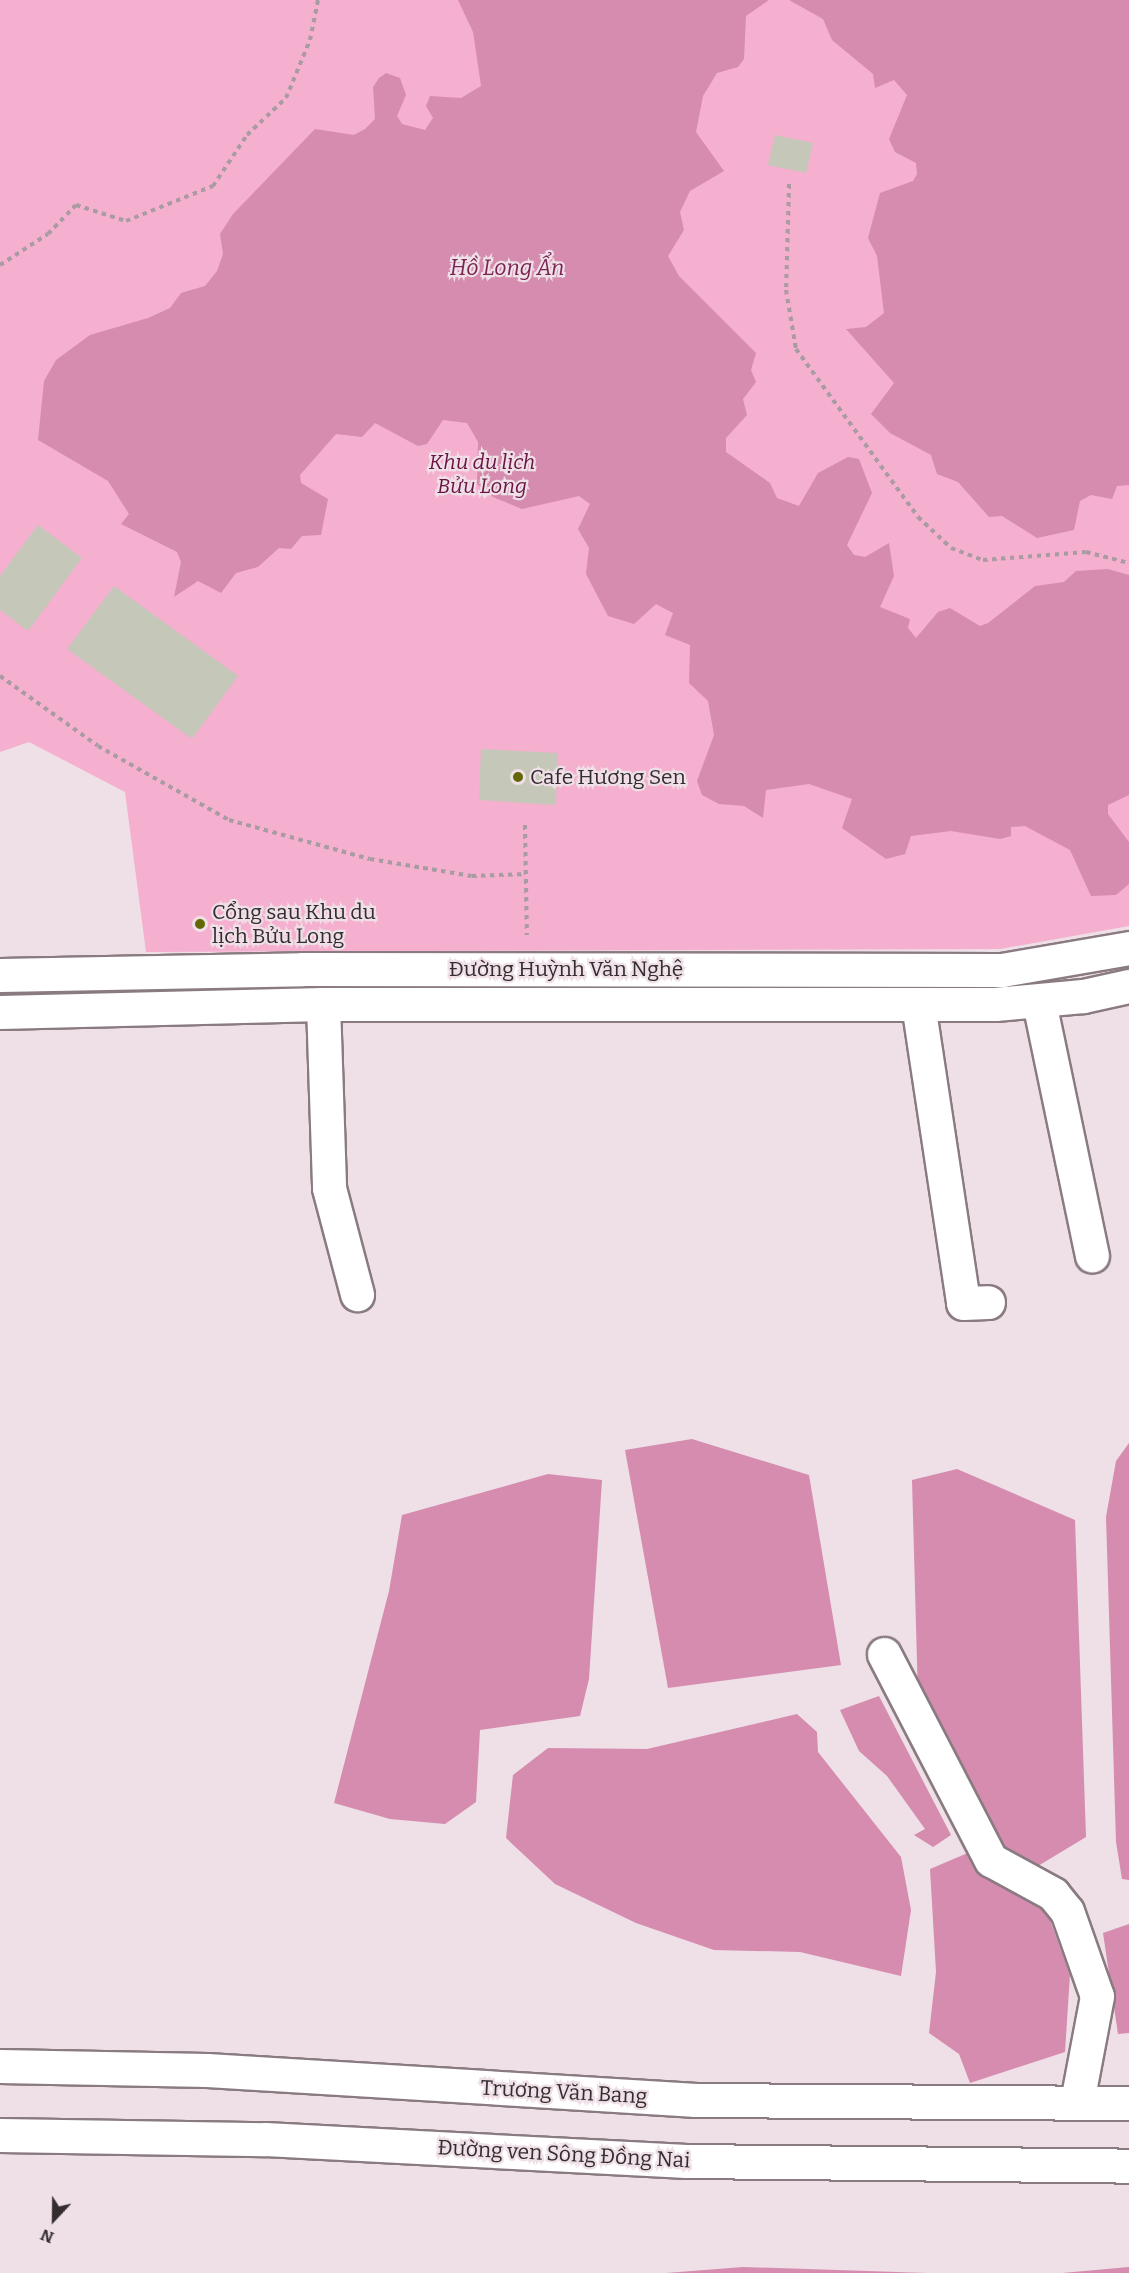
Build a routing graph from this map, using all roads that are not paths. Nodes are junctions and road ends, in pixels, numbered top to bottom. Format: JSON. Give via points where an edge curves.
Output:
{"nodes":[{"id":1,"x":1129,"y":948,"type":"edge"},
{"id":2,"x":0,"y":975,"type":"edge"},
{"id":3,"x":1129,"y":986,"type":"edge"},
{"id":4,"x":1039,"y":1002,"type":"junction"},
{"id":5,"x":323,"y":1004,"type":"junction"},
{"id":6,"x":918,"y":1004,"type":"junction"},
{"id":7,"x":0,"y":1012,"type":"edge"},
{"id":8,"x":1092,"y":1256,"type":"dead end"},
{"id":9,"x":357,"y":1294,"type":"dead end"},
{"id":10,"x":988,"y":1302,"type":"dead end"},
{"id":11,"x":884,"y":1654,"type":"dead end"},
{"id":12,"x":0,"y":2066,"type":"edge"},
{"id":13,"x":1077,"y":2102,"type":"junction"},
{"id":14,"x":1129,"y":2103,"type":"edge"},
{"id":15,"x":0,"y":2135,"type":"edge"},
{"id":16,"x":1129,"y":2166,"type":"edge"}],
"edges":[{"from":1,"to":2,"type":"main road","name":"Đường Huỳnh Văn Nghệ","via":[[1002,970],[528,969]]},
{"from":3,"to":4,"type":"main road","name":"Đường Huỳnh Văn Nghệ"},
{"from":4,"to":6,"type":"main road","name":"Đường Huỳnh Văn Nghệ"},
{"from":4,"to":8,"type":"main road"},
{"from":5,"to":6,"type":"main road","name":"Đường Huỳnh Văn Nghệ"},
{"from":5,"to":7,"type":"main road","name":"Đường Huỳnh Văn Nghệ"},
{"from":5,"to":9,"type":"main road","via":[[329,1188]]},
{"from":6,"to":10,"type":"main road","via":[[963,1303]]},
{"from":11,"to":13,"type":"main road","via":[[991,1860],[1053,1894],[1067,1911],[1097,1996]]},
{"from":12,"to":13,"type":"main road","name":"Trương Văn Bang","via":[[207,2070],[696,2100]]},
{"from":13,"to":14,"type":"main road","name":"Trương Văn Bang"},
{"from":15,"to":16,"type":"main road","name":"Đường ven Sông Đồng Nai","via":[[264,2139],[686,2161]]}]}
